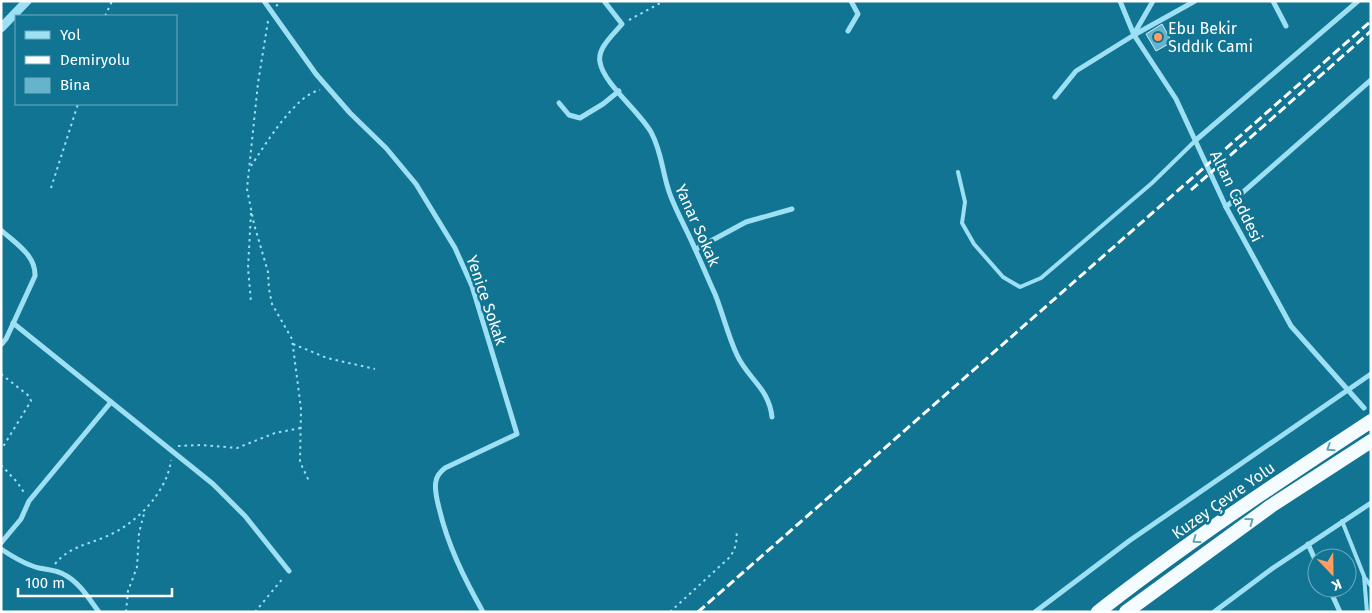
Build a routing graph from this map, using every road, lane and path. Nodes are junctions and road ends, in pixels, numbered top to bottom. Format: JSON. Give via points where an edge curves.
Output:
{"nodes":[{"id":1,"x":27,"y":1,"type":"edge"},
{"id":2,"x":112,"y":1,"type":"edge"},
{"id":3,"x":264,"y":1,"type":"edge"},
{"id":4,"x":604,"y":1,"type":"edge"},
{"id":5,"x":664,"y":1,"type":"edge"},
{"id":6,"x":851,"y":1,"type":"edge"},
{"id":7,"x":1120,"y":1,"type":"edge"},
{"id":8,"x":1153,"y":1,"type":"edge"},
{"id":9,"x":1196,"y":1,"type":"edge"},
{"id":10,"x":1273,"y":1,"type":"edge"},
{"id":11,"x":1358,"y":1,"type":"edge"},
{"id":12,"x":271,"y":11,"type":"junction"},
{"id":13,"x":105,"y":15,"type":"edge"},
{"id":14,"x":622,"y":24,"type":"junction"},
{"id":15,"x":1286,"y":26,"type":"dead end"},
{"id":16,"x":1,"y":28,"type":"edge"},
{"id":17,"x":848,"y":32,"type":"dead end"},
{"id":18,"x":1134,"y":35,"type":"junction"},
{"id":19,"x":1371,"y":80,"type":"edge"},
{"id":20,"x":330,"y":90,"type":"junction"},
{"id":21,"x":618,"y":91,"type":"junction"},
{"id":22,"x":1055,"y":97,"type":"dead end"},
{"id":23,"x":559,"y":103,"type":"dead end"},
{"id":24,"x":78,"y":105,"type":"edge"},
{"id":25,"x":1196,"y":140,"type":"junction"},
{"id":26,"x":250,"y":168,"type":"junction"},
{"id":27,"x":958,"y":172,"type":"dead end"},
{"id":28,"x":51,"y":188,"type":"dead end"},
{"id":29,"x":1226,"y":206,"type":"junction"},
{"id":30,"x":792,"y":209,"type":"dead end"},
{"id":31,"x":251,"y":211,"type":"junction"},
{"id":32,"x":1,"y":230,"type":"edge"},
{"id":33,"x":696,"y":249,"type":"junction"},
{"id":34,"x":251,"y":302,"type":"dead end"},
{"id":35,"x":13,"y":324,"type":"junction"},
{"id":36,"x":293,"y":344,"type":"junction"},
{"id":37,"x":1,"y":345,"type":"edge"},
{"id":38,"x":374,"y":369,"type":"dead end"},
{"id":39,"x":1,"y":374,"type":"edge"},
{"id":40,"x":1371,"y":374,"type":"edge"},
{"id":41,"x":1348,"y":390,"type":"junction"},
{"id":42,"x":111,"y":402,"type":"junction"},
{"id":43,"x":1364,"y":408,"type":"dead end"},
{"id":44,"x":772,"y":417,"type":"dead end"},
{"id":45,"x":1371,"y":421,"type":"edge"},
{"id":46,"x":301,"y":428,"type":"junction"},
{"id":47,"x":1371,"y":441,"type":"edge"},
{"id":48,"x":170,"y":448,"type":"junction"},
{"id":49,"x":1,"y":450,"type":"edge"},
{"id":50,"x":1,"y":465,"type":"edge"},
{"id":51,"x":308,"y":481,"type":"dead end"},
{"id":52,"x":29,"y":501,"type":"junction"},
{"id":53,"x":1371,"y":503,"type":"edge"},
{"id":54,"x":145,"y":508,"type":"junction"},
{"id":55,"x":1342,"y":521,"type":"junction"},
{"id":56,"x":737,"y":530,"type":"dead end"},
{"id":57,"x":1,"y":543,"type":"edge"},
{"id":58,"x":1308,"y":544,"type":"junction"},
{"id":59,"x":1310,"y":548,"type":"edge"},
{"id":60,"x":1,"y":549,"type":"edge"},
{"id":61,"x":52,"y":570,"type":"junction"},
{"id":62,"x":289,"y":572,"type":"joint"},
{"id":63,"x":1364,"y":576,"type":"junction"},
{"id":64,"x":1371,"y":586,"type":"edge"},
{"id":65,"x":1334,"y":598,"type":"edge"},
{"id":66,"x":99,"y":612,"type":"edge"},
{"id":67,"x":126,"y":612,"type":"edge"},
{"id":68,"x":255,"y":612,"type":"edge"},
{"id":69,"x":483,"y":612,"type":"edge"},
{"id":70,"x":670,"y":612,"type":"edge"},
{"id":71,"x":1035,"y":612,"type":"edge"},
{"id":72,"x":1098,"y":612,"type":"edge"},
{"id":73,"x":1126,"y":612,"type":"edge"},
{"id":74,"x":1214,"y":612,"type":"edge"},
{"id":75,"x":1340,"y":612,"type":"edge"},
{"id":76,"x":1367,"y":612,"type":"edge"}],
"edges":[{"from":1,"to":16,"type":"street"},
{"from":2,"to":13,"type":"path"},
{"from":3,"to":12,"type":"street","name":"Yenice Sokak"},
{"from":4,"to":14,"type":"street"},
{"from":5,"to":14,"type":"path"},
{"from":6,"to":17,"type":"street","via":[[858,14]]},
{"from":7,"to":18,"type":"street","name":"Altan Caddesi"},
{"from":8,"to":18,"type":"street"},
{"from":9,"to":18,"type":"street"},
{"from":10,"to":15,"type":"street"},
{"from":11,"to":25,"type":"street"},
{"from":12,"to":20,"type":"street","name":"Yenice Sokak"},
{"from":12,"to":26,"type":"path","via":[[258,83]]},
{"from":14,"to":21,"type":"street","name":"Yanar Sokak","via":[[601,52],[599,60],[604,74]]},
{"from":18,"to":22,"type":"street","via":[[1076,71]]},
{"from":18,"to":25,"type":"street","name":"Altan Caddesi","via":[[1176,99]]},
{"from":19,"to":29,"type":"street"},
{"from":20,"to":26,"type":"path","via":[[314,91],[301,100]]},
{"from":20,"to":69,"type":"street","name":"Yenice Sokak","via":[[416,184],[455,248],[472,286],[517,434],[445,468],[438,474],[436,483],[451,549]]},
{"from":21,"to":23,"type":"street","via":[[580,118],[570,115]]},
{"from":21,"to":33,"type":"street","name":"Yanar Sokak","via":[[645,123],[656,142],[671,197]]},
{"from":24,"to":28,"type":"path"},
{"from":25,"to":27,"type":"lane","via":[[1152,183],[1041,278],[1020,287],[1003,277],[974,244],[962,223],[966,202]]},
{"from":25,"to":29,"type":"street","name":"Altan Caddesi"},
{"from":26,"to":31,"type":"path","via":[[246,189]]},
{"from":29,"to":41,"type":"street","name":"Altan Caddesi","via":[[1291,326]]},
{"from":30,"to":33,"type":"street","via":[[746,222]]},
{"from":31,"to":34,"type":"path","via":[[248,268]]},
{"from":31,"to":36,"type":"path","via":[[268,272],[272,304]]},
{"from":32,"to":35,"type":"street","via":[[30,257],[35,270]]},
{"from":33,"to":44,"type":"street","name":"Yanar Sokak","via":[[738,356],[763,390]]},
{"from":35,"to":37,"type":"street"},
{"from":35,"to":42,"type":"street"},
{"from":36,"to":38,"type":"path","via":[[327,358]]},
{"from":36,"to":46,"type":"path","via":[[300,391]]},
{"from":39,"to":49,"type":"path","via":[[31,401]]},
{"from":40,"to":41,"type":"street"},
{"from":41,"to":43,"type":"street","name":"Altan Caddesi"},
{"from":41,"to":71,"type":"street","via":[[1129,541]]},
{"from":42,"to":48,"type":"street"},
{"from":42,"to":52,"type":"street"},
{"from":45,"to":72,"type":"highway","name":"Kuzey Çevre Yolu","one_way":true,"via":[[1262,492]]},
{"from":46,"to":48,"type":"path","via":[[275,433],[237,448],[185,445]]},
{"from":46,"to":51,"type":"path","via":[[300,462]]},
{"from":73,"to":47,"type":"highway","name":"Kuzey Çevre Yolu","one_way":true,"via":[[1271,506]]},
{"from":48,"to":54,"type":"path","via":[[166,476]]},
{"from":48,"to":62,"type":"street","via":[[230,500]]},
{"from":50,"to":52,"type":"path"},
{"from":52,"to":57,"type":"street","via":[[21,519]]},
{"from":53,"to":55,"type":"street"},
{"from":54,"to":61,"type":"path","via":[[117,531],[73,549],[61,557]]},
{"from":54,"to":67,"type":"path","via":[[139,533],[137,567],[128,591]]},
{"from":55,"to":58,"type":"street"},
{"from":55,"to":63,"type":"lane"},
{"from":56,"to":70,"type":"path","via":[[731,556]]},
{"from":58,"to":59,"type":"street"},
{"from":58,"to":74,"type":"street"},
{"from":60,"to":61,"type":"street","via":[[21,561]]},
{"from":61,"to":66,"type":"street","via":[[73,581]]},
{"from":62,"to":68,"type":"path"},
{"from":63,"to":64,"type":"lane"},
{"from":63,"to":76,"type":"lane"},
{"from":65,"to":75,"type":"street"}]}
